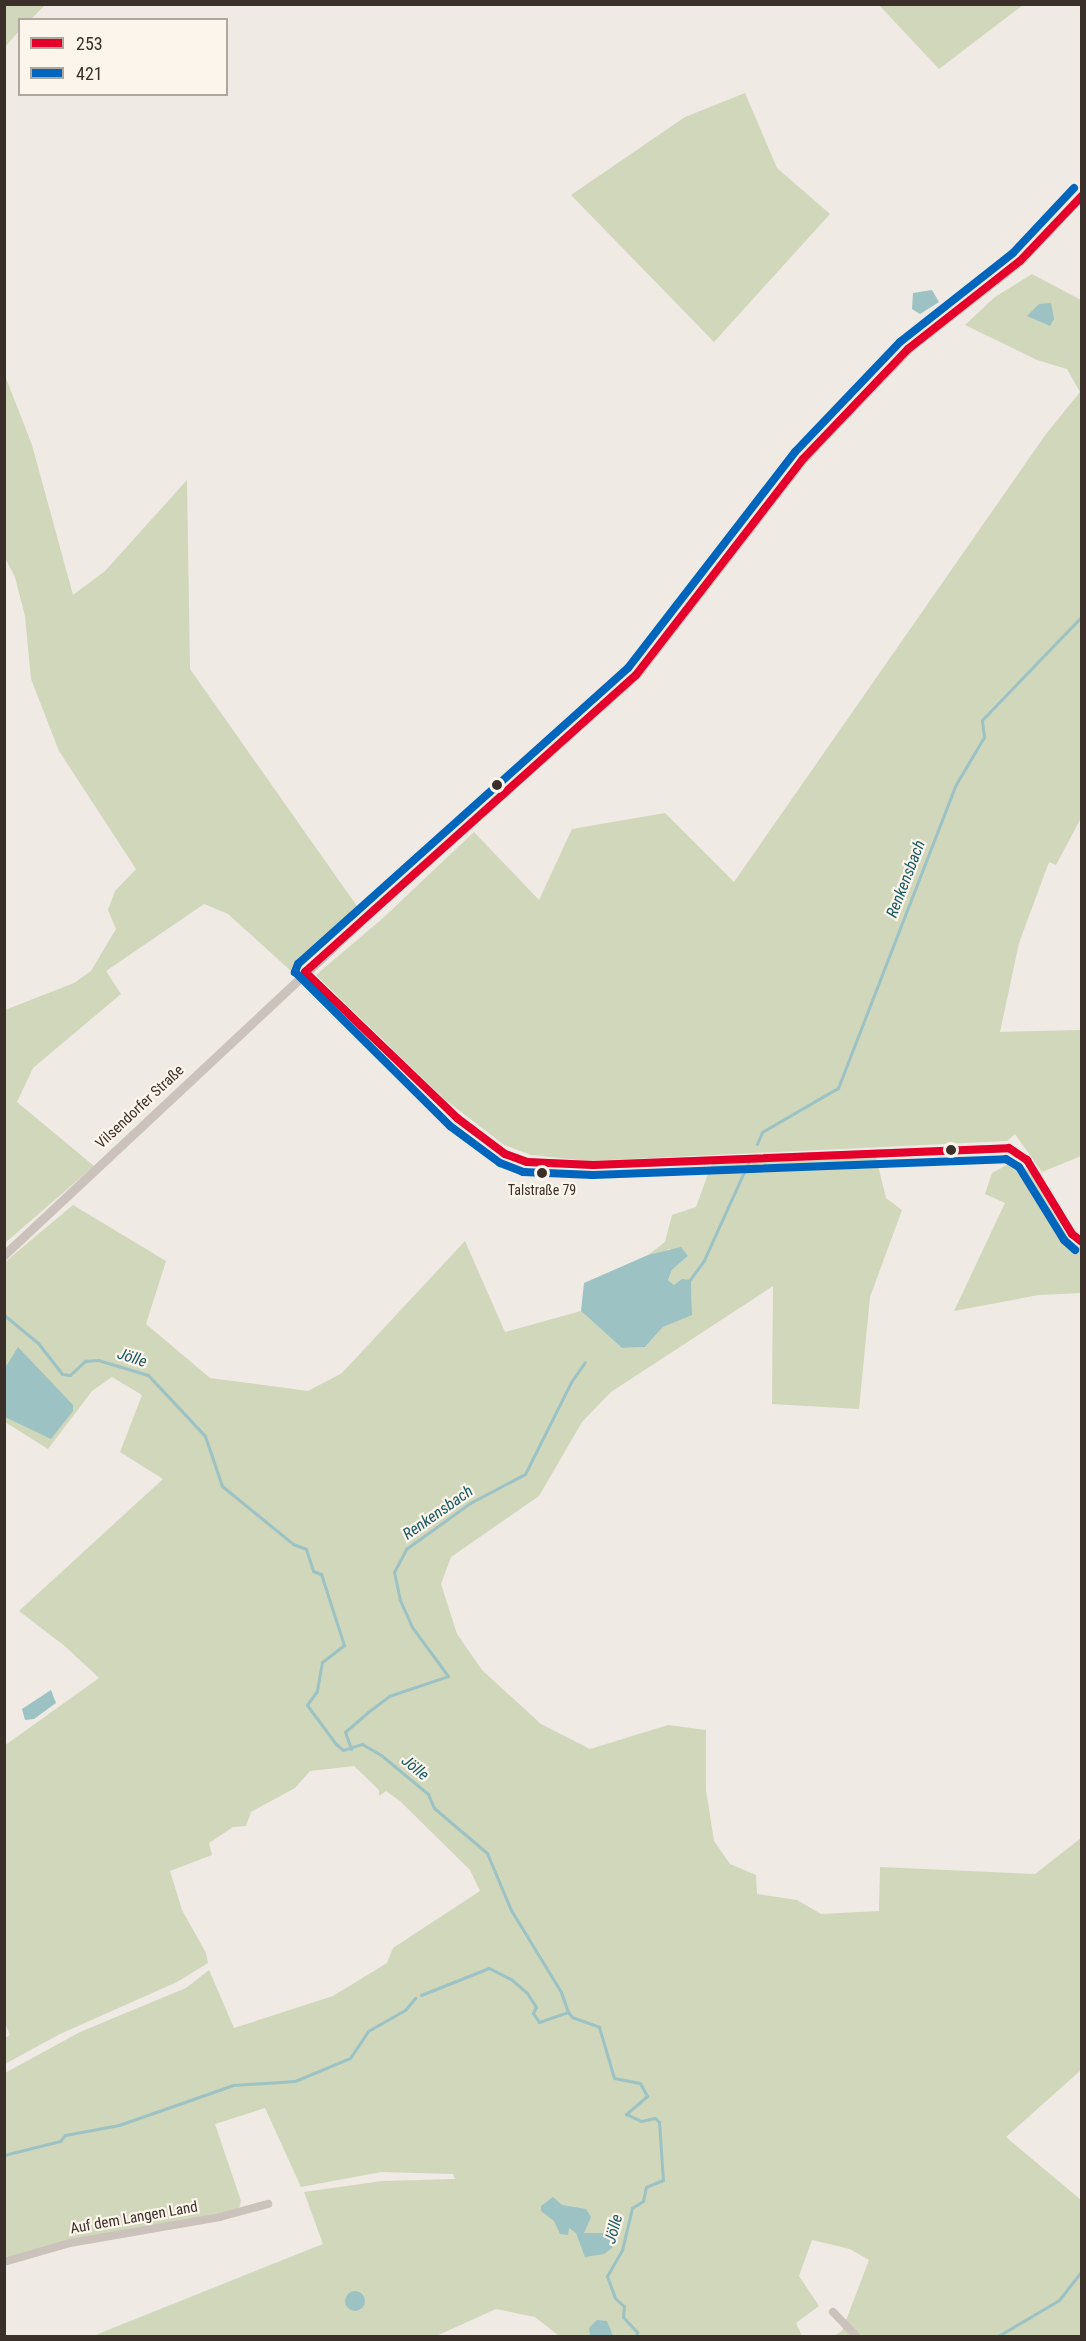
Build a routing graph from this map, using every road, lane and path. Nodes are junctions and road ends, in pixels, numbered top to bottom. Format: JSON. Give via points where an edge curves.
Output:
{"nodes":[{"id":1,"x":1082,"y":195,"type":"edge"},
{"id":2,"x":305,"y":972,"type":"junction"},
{"id":3,"x":1082,"y":1242,"type":"edge"},
{"id":4,"x":4,"y":1255,"type":"edge"},
{"id":5,"x":268,"y":2204,"type":"dead end"},
{"id":6,"x":4,"y":2262,"type":"edge"},
{"id":7,"x":833,"y":2312,"type":"dead end"},
{"id":8,"x":855,"y":2337,"type":"edge"}],
"edges":[{"from":1,"to":2,"type":"street","name":"Vilsendorfer Straße","via":[[1008,271],[908,349],[811,450],[779,486],[636,675]]},
{"from":2,"to":3,"type":"street","via":[[458,1118],[505,1154],[527,1162],[593,1165],[1009,1148],[1027,1160],[1072,1234]]},
{"from":2,"to":4,"type":"street","name":"Vilsendorfer Straße"},
{"from":5,"to":6,"type":"street","name":"Auf dem Langen Land","via":[[70,2243]]},
{"from":7,"to":8,"type":"street"}]}
